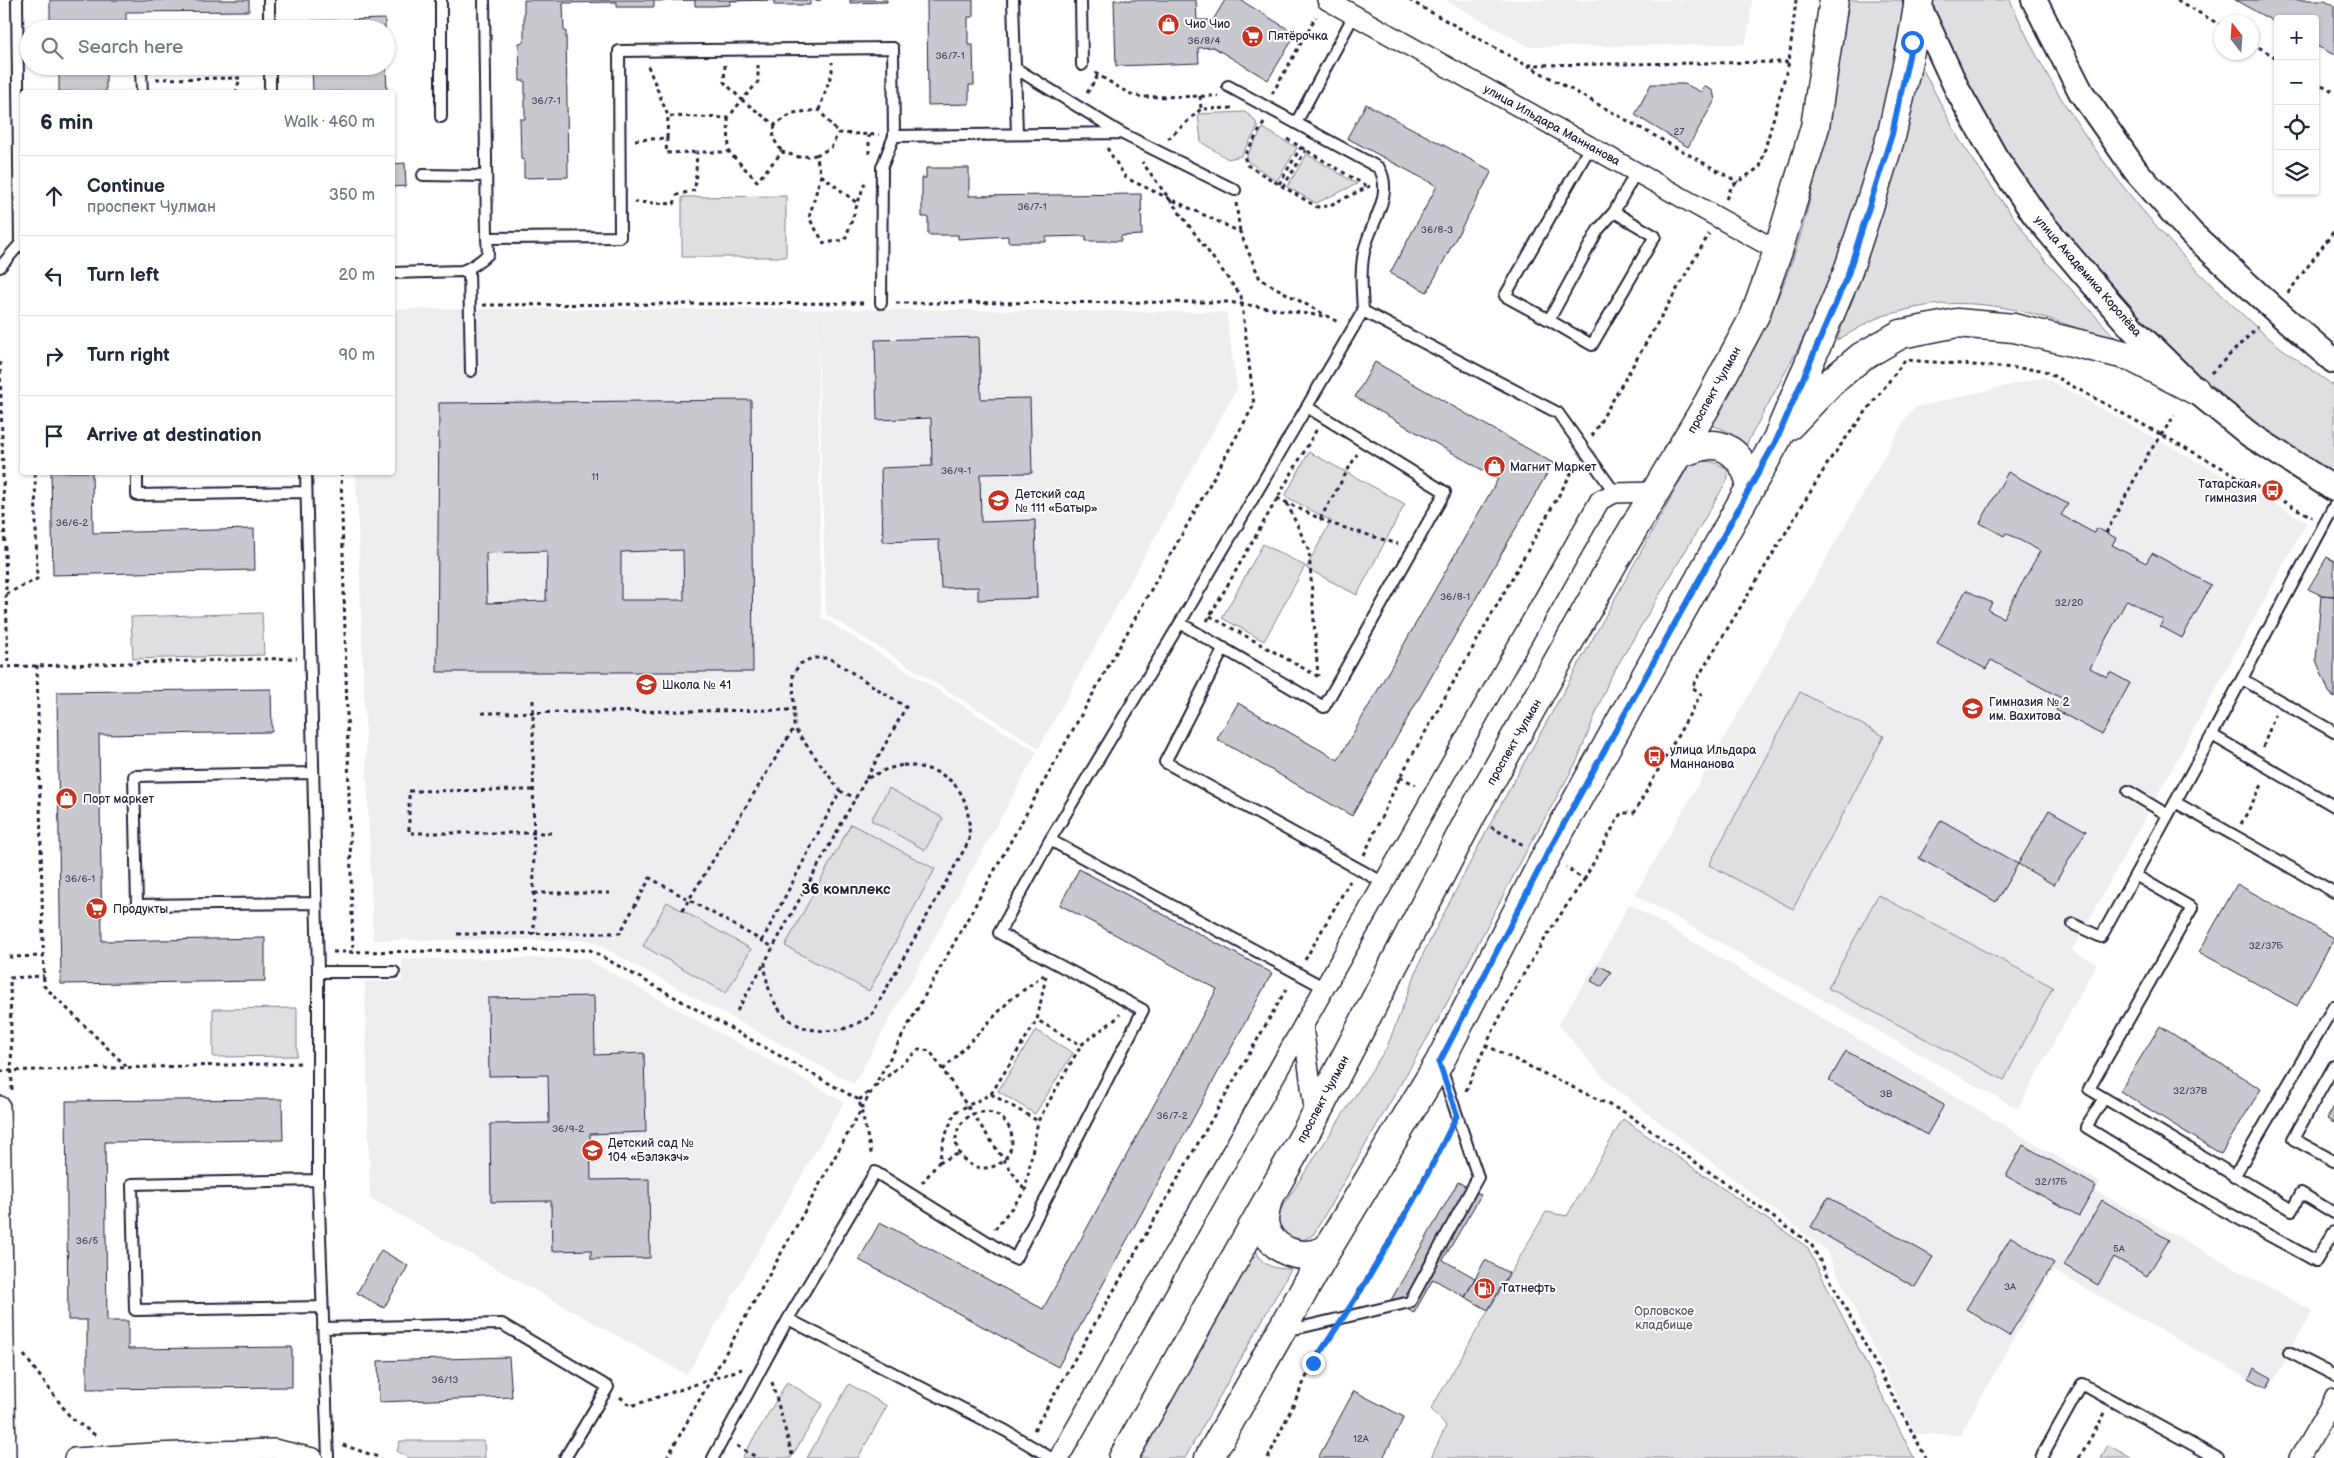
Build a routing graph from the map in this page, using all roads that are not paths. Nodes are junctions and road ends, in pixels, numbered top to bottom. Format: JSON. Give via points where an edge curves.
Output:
{"nodes":[{"id":1,"x":16,"y":0,"type":"edge"},
{"id":2,"x":269,"y":0,"type":"edge"},
{"id":3,"x":441,"y":0,"type":"edge"},
{"id":4,"x":484,"y":0,"type":"edge"},
{"id":5,"x":1012,"y":0,"type":"edge"},
{"id":6,"x":1081,"y":0,"type":"edge"},
{"id":7,"x":1834,"y":0,"type":"edge"},
{"id":8,"x":2034,"y":0,"type":"edge"},
{"id":9,"x":1918,"y":2,"type":"edge"},
{"id":10,"x":1322,"y":7,"type":"edge"},
{"id":11,"x":1354,"y":15,"type":"junction"},
{"id":12,"x":270,"y":20,"type":"edge"},
{"id":13,"x":1082,"y":65,"type":"road end"},
{"id":14,"x":1015,"y":68,"type":"junction"},
{"id":15,"x":141,"y":75,"type":"edge"},
{"id":16,"x":270,"y":75,"type":"edge"},
{"id":17,"x":1228,"y":86,"type":"dead end"},
{"id":18,"x":142,"y":90,"type":"edge"},
{"id":19,"x":270,"y":90,"type":"edge"},
{"id":20,"x":441,"y":117,"type":"dead end"},
{"id":21,"x":1296,"y":123,"type":"junction"},
{"id":22,"x":1121,"y":133,"type":"junction"},
{"id":23,"x":1018,"y":134,"type":"junction"},
{"id":24,"x":894,"y":136,"type":"junction"},
{"id":25,"x":1590,"y":147,"type":"junction"},
{"id":26,"x":1636,"y":172,"type":"junction"},
{"id":27,"x":423,"y":175,"type":"dead end"},
{"id":28,"x":486,"y":176,"type":"junction"},
{"id":29,"x":1235,"y":190,"type":"road end"},
{"id":30,"x":1614,"y":212,"type":"junction"},
{"id":31,"x":487,"y":238,"type":"junction"},
{"id":32,"x":1778,"y":251,"type":"junction"},
{"id":33,"x":11,"y":255,"type":"junction"},
{"id":34,"x":20,"y":255,"type":"edge"},
{"id":35,"x":0,"y":267,"type":"edge"},
{"id":36,"x":469,"y":269,"type":"junction"},
{"id":37,"x":395,"y":272,"type":"edge"},
{"id":38,"x":881,"y":303,"type":"road end"},
{"id":39,"x":1363,"y":311,"type":"junction"},
{"id":40,"x":1549,"y":320,"type":"junction"},
{"id":41,"x":2334,"y":361,"type":"edge"},
{"id":42,"x":470,"y":371,"type":"dead end"},
{"id":43,"x":2200,"y":385,"type":"junction"},
{"id":44,"x":1306,"y":407,"type":"junction"},
{"id":45,"x":1777,"y":439,"type":"junction"},
{"id":46,"x":1678,"y":454,"type":"junction"},
{"id":47,"x":137,"y":475,"type":"edge"},
{"id":48,"x":306,"y":475,"type":"edge"},
{"id":49,"x":1751,"y":487,"type":"junction"},
{"id":50,"x":2334,"y":488,"type":"edge"},
{"id":51,"x":306,"y":492,"type":"junction"},
{"id":52,"x":1654,"y":492,"type":"junction"},
{"id":53,"x":1615,"y":493,"type":"junction"},
{"id":54,"x":2334,"y":506,"type":"edge"},
{"id":55,"x":1180,"y":623,"type":"junction"},
{"id":56,"x":1224,"y":648,"type":"junction"},
{"id":57,"x":2242,"y":679,"type":"junction"},
{"id":58,"x":2334,"y":732,"type":"edge"},
{"id":59,"x":2212,"y":735,"type":"junction"},
{"id":60,"x":313,"y":772,"type":"junction"},
{"id":61,"x":2128,"y":791,"type":"dead end"},
{"id":62,"x":2175,"y":802,"type":"junction"},
{"id":63,"x":2334,"y":806,"type":"edge"},
{"id":64,"x":2168,"y":815,"type":"junction"},
{"id":65,"x":1050,"y":840,"type":"junction"},
{"id":66,"x":2135,"y":875,"type":"junction"},
{"id":67,"x":1384,"y":883,"type":"junction"},
{"id":68,"x":2334,"y":892,"type":"edge"},
{"id":69,"x":316,"y":903,"type":"junction"},
{"id":70,"x":2073,"y":924,"type":"dead end"},
{"id":71,"x":318,"y":972,"type":"junction"},
{"id":72,"x":394,"y":972,"type":"dead end"},
{"id":73,"x":1325,"y":988,"type":"junction"},
{"id":74,"x":2334,"y":1006,"type":"edge"},
{"id":75,"x":1303,"y":1026,"type":"junction"},
{"id":76,"x":1439,"y":1063,"type":"junction"},
{"id":77,"x":2334,"y":1066,"type":"edge"},
{"id":78,"x":2104,"y":1098,"type":"junction"},
{"id":79,"x":6,"y":1103,"type":"edge"},
{"id":80,"x":1315,"y":1116,"type":"junction"},
{"id":81,"x":2334,"y":1161,"type":"edge"},
{"id":82,"x":2234,"y":1177,"type":"junction"},
{"id":83,"x":318,"y":1180,"type":"junction"},
{"id":84,"x":1267,"y":1202,"type":"junction"},
{"id":85,"x":1,"y":1213,"type":"edge"},
{"id":86,"x":2334,"y":1213,"type":"edge"},
{"id":87,"x":2334,"y":1232,"type":"edge"},
{"id":88,"x":1328,"y":1248,"type":"junction"},
{"id":89,"x":322,"y":1307,"type":"junction"},
{"id":90,"x":788,"y":1319,"type":"junction"},
{"id":91,"x":323,"y":1328,"type":"junction"},
{"id":92,"x":1280,"y":1333,"type":"junction"},
{"id":93,"x":2289,"y":1352,"type":"dead end"},
{"id":94,"x":2334,"y":1375,"type":"edge"},
{"id":95,"x":2334,"y":1399,"type":"edge"},
{"id":96,"x":123,"y":1456,"type":"edge"},
{"id":97,"x":6,"y":1458,"type":"edge"},
{"id":98,"x":74,"y":1458,"type":"edge"},
{"id":99,"x":313,"y":1458,"type":"edge"},
{"id":100,"x":328,"y":1458,"type":"edge"},
{"id":101,"x":565,"y":1458,"type":"edge"},
{"id":102,"x":713,"y":1458,"type":"edge"},
{"id":103,"x":1051,"y":1458,"type":"edge"},
{"id":104,"x":1059,"y":1458,"type":"edge"},
{"id":105,"x":1123,"y":1458,"type":"edge"},
{"id":106,"x":1208,"y":1458,"type":"edge"},
{"id":107,"x":2041,"y":1458,"type":"edge"},
{"id":108,"x":2217,"y":1458,"type":"edge"},
{"id":109,"x":2300,"y":1458,"type":"edge"}],
"edges":[{"from":1,"to":33,"type":"lane","via":[[20,244]]},
{"from":2,"to":12,"type":"lane"},
{"from":3,"to":20,"type":"lane"},
{"from":4,"to":28,"type":"lane"},
{"from":5,"to":14,"type":"lane"},
{"from":6,"to":13,"type":"lane"},
{"from":7,"to":32,"type":"main road","name":"проспект Чулман","via":[[1815,127]]},
{"from":8,"to":41,"type":"street","via":[[2081,92],[2136,171],[2191,233]]},
{"from":9,"to":43,"type":"street","name":"улица Академика Королёва","via":[[1958,91],[1995,157],[2035,216],[2132,328]]},
{"from":9,"to":45,"type":"main road","via":[[1892,134],[1870,207],[1848,274]]},
{"from":10,"to":11,"type":"street","name":"улица Ильдара Маннанова"},
{"from":11,"to":21,"type":"lane"},
{"from":11,"to":25,"type":"street","name":"улица Ильдара Маннанова"},
{"from":14,"to":22,"type":"lane"},
{"from":14,"to":23,"type":"lane"},
{"from":15,"to":18,"type":"lane"},
{"from":16,"to":19,"type":"lane"},
{"from":17,"to":21,"type":"lane"},
{"from":21,"to":39,"type":"lane","via":[[1379,168],[1384,179],[1384,196],[1364,252],[1361,277]]},
{"from":22,"to":23,"type":"lane"},
{"from":22,"to":29,"type":"lane"},
{"from":23,"to":24,"type":"lane"},
{"from":24,"to":31,"type":"lane","via":[[893,48],[619,51],[620,237]]},
{"from":24,"to":38,"type":"lane","via":[[882,167]]},
{"from":25,"to":26,"type":"street","name":"улица Ильдара Маннанова"},
{"from":25,"to":40,"type":"lane","via":[[1505,296]]},
{"from":26,"to":30,"type":"lane"},
{"from":26,"to":32,"type":"street","name":"улица Ильдара Маннанова"},
{"from":27,"to":28,"type":"lane"},
{"from":28,"to":31,"type":"lane"},
{"from":30,"to":40,"type":"lane","via":[[1598,230]]},
{"from":30,"to":40,"type":"lane","via":[[1655,236],[1592,345]]},
{"from":31,"to":36,"type":"lane","via":[[488,254]]},
{"from":32,"to":46,"type":"main road","name":"проспект Чулман","via":[[1755,315]]},
{"from":33,"to":34,"type":"lane"},
{"from":33,"to":35,"type":"lane"},
{"from":36,"to":37,"type":"lane"},
{"from":36,"to":42,"type":"lane"},
{"from":39,"to":44,"type":"lane"},
{"from":39,"to":53,"type":"lane","via":[[1558,413]]},
{"from":43,"to":45,"type":"main road","via":[[2129,356],[2014,328],[1956,323],[1901,334],[1860,357],[1830,383]]},
{"from":43,"to":50,"type":"street","name":"улица Академика Королёва","via":[[2249,434]]},
{"from":44,"to":55,"type":"lane"},
{"from":44,"to":56,"type":"lane","via":[[1445,492],[1324,707]]},
{"from":45,"to":49,"type":"main road"},
{"from":46,"to":49,"type":"main road","via":[[1712,445],[1730,450],[1742,462]]},
{"from":46,"to":52,"type":"main road","name":"проспект Чулман"},
{"from":47,"to":51,"type":"lane","via":[[137,495]]},
{"from":48,"to":51,"type":"lane"},
{"from":49,"to":76,"type":"main road","via":[[1551,848]]},
{"from":51,"to":60,"type":"lane"},
{"from":52,"to":53,"type":"street"},
{"from":52,"to":80,"type":"main road","name":"проспект Чулман","via":[[1471,816]]},
{"from":53,"to":67,"type":"street","via":[[1600,500]]},
{"from":54,"to":57,"type":"lane"},
{"from":55,"to":56,"type":"lane"},
{"from":55,"to":65,"type":"lane"},
{"from":56,"to":67,"type":"lane","via":[[1165,762]]},
{"from":57,"to":58,"type":"lane"},
{"from":57,"to":59,"type":"lane"},
{"from":59,"to":62,"type":"lane"},
{"from":59,"to":63,"type":"lane"},
{"from":60,"to":69,"type":"lane"},
{"from":60,"to":69,"type":"lane","via":[[134,776],[134,806],[137,905]]},
{"from":61,"to":64,"type":"lane"},
{"from":62,"to":64,"type":"lane"},
{"from":62,"to":68,"type":"lane"},
{"from":64,"to":66,"type":"lane"},
{"from":65,"to":73,"type":"lane"},
{"from":65,"to":90,"type":"lane","via":[[999,933],[1143,1010],[1015,1259],[875,1172]]},
{"from":66,"to":70,"type":"lane","via":[[2101,937]]},
{"from":66,"to":78,"type":"lane","via":[[2192,908],[2089,1089]]},
{"from":67,"to":73,"type":"street"},
{"from":69,"to":71,"type":"lane"},
{"from":71,"to":72,"type":"lane"},
{"from":71,"to":83,"type":"lane"},
{"from":73,"to":75,"type":"street"},
{"from":74,"to":82,"type":"lane"},
{"from":75,"to":80,"type":"street"},
{"from":75,"to":104,"type":"street"},
{"from":76,"to":88,"type":"main road"},
{"from":76,"to":92,"type":"lane","via":[[1478,1177],[1410,1302]]},
{"from":77,"to":81,"type":"lane","via":[[2293,1139]]},
{"from":78,"to":82,"type":"lane"},
{"from":78,"to":87,"type":"lane","via":[[2086,1127],[2208,1202],[2316,1262]]},
{"from":79,"to":85,"type":"street"},
{"from":80,"to":84,"type":"main road","name":"проспект Чулман"},
{"from":82,"to":86,"type":"lane","via":[[2292,1210],[2301,1193]]},
{"from":83,"to":89,"type":"lane"},
{"from":83,"to":89,"type":"lane","via":[[132,1184],[135,1310]]},
{"from":84,"to":88,"type":"main road","via":[[1264,1221],[1271,1241],[1302,1256],[1319,1254]]},
{"from":84,"to":105,"type":"main road","name":"проспект Чулман"},
{"from":85,"to":97,"type":"street"},
{"from":88,"to":92,"type":"main road"},
{"from":89,"to":91,"type":"lane"},
{"from":90,"to":102,"type":"lane"},
{"from":90,"to":103,"type":"lane","via":[[1006,1431]]},
{"from":91,"to":100,"type":"lane"},
{"from":91,"to":101,"type":"lane","via":[[502,1324],[608,1388]]},
{"from":92,"to":106,"type":"main road"},
{"from":93,"to":94,"type":"lane"},
{"from":95,"to":109,"type":"street"},
{"from":96,"to":98,"type":"street"},
{"from":96,"to":99,"type":"street","via":[[274,1449]]},
{"from":107,"to":108,"type":"lane","via":[[2082,1384]]}]}
